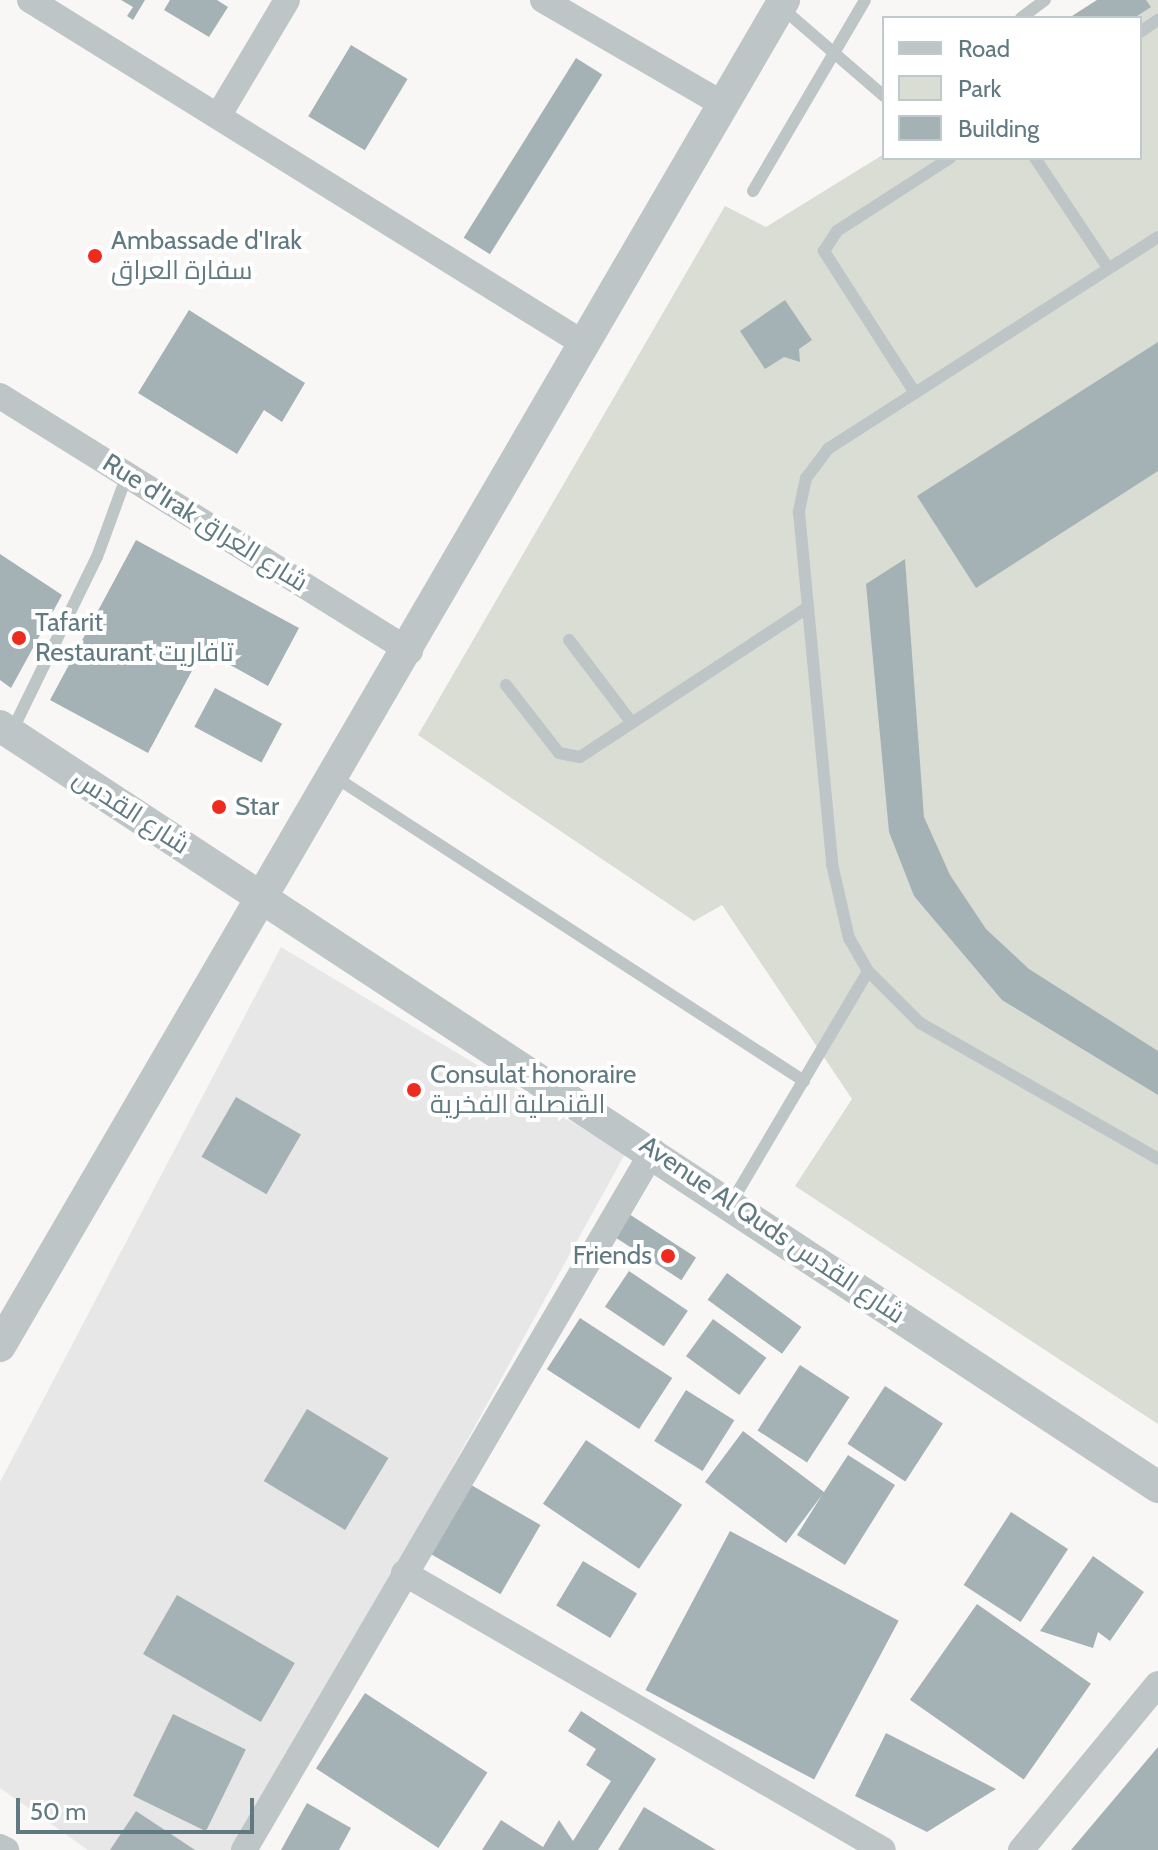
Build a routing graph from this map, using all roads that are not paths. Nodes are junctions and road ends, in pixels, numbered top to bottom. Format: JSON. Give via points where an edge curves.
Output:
{"nodes":[{"id":1,"x":30,"y":0,"type":"edge"},
{"id":2,"x":287,"y":0,"type":"edge"},
{"id":3,"x":543,"y":0,"type":"edge"},
{"id":4,"x":865,"y":0,"type":"edge"},
{"id":5,"x":1045,"y":0,"type":"edge"},
{"id":6,"x":782,"y":3,"type":"edge"},
{"id":7,"x":1024,"y":16,"type":"edge"},
{"id":8,"x":834,"y":53,"type":"junction"},
{"id":9,"x":882,"y":94,"type":"edge"},
{"id":10,"x":724,"y":105,"type":"junction"},
{"id":11,"x":220,"y":113,"type":"junction"},
{"id":12,"x":944,"y":160,"type":"edge"},
{"id":13,"x":1036,"y":160,"type":"edge"},
{"id":14,"x":753,"y":191,"type":"dead end"},
{"id":15,"x":1158,"y":237,"type":"edge"},
{"id":16,"x":1108,"y":268,"type":"junction"},
{"id":17,"x":586,"y":345,"type":"junction"},
{"id":18,"x":915,"y":393,"type":"junction"},
{"id":19,"x":0,"y":396,"type":"edge"},
{"id":20,"x":127,"y":475,"type":"junction"},
{"id":21,"x":808,"y":607,"type":"junction"},
{"id":22,"x":569,"y":640,"type":"dead end"},
{"id":23,"x":410,"y":651,"type":"junction"},
{"id":24,"x":506,"y":685,"type":"dead end"},
{"id":25,"x":632,"y":723,"type":"junction"},
{"id":26,"x":5,"y":729,"type":"edge"},
{"id":27,"x":335,"y":777,"type":"junction"},
{"id":28,"x":263,"y":899,"type":"junction"},
{"id":29,"x":868,"y":971,"type":"junction"},
{"id":30,"x":804,"y":1081,"type":"junction"},
{"id":31,"x":653,"y":1151,"type":"junction"},
{"id":32,"x":1158,"y":1159,"type":"edge"},
{"id":33,"x":731,"y":1203,"type":"junction"},
{"id":34,"x":0,"y":1346,"type":"edge"},
{"id":35,"x":1158,"y":1487,"type":"edge"},
{"id":36,"x":404,"y":1573,"type":"junction"},
{"id":37,"x":1158,"y":1684,"type":"edge"},
{"id":38,"x":0,"y":1847,"type":"edge"},
{"id":39,"x":6,"y":1850,"type":"edge"},
{"id":40,"x":244,"y":1850,"type":"edge"},
{"id":41,"x":883,"y":1850,"type":"edge"},
{"id":42,"x":1021,"y":1850,"type":"edge"}],
"edges":[{"from":1,"to":11,"type":"street"},
{"from":2,"to":11,"type":"street"},
{"from":3,"to":10,"type":"street"},
{"from":4,"to":8,"type":"lane"},
{"from":5,"to":7,"type":"lane"},
{"from":6,"to":8,"type":"lane"},
{"from":6,"to":10,"type":"street"},
{"from":8,"to":9,"type":"lane"},
{"from":8,"to":14,"type":"lane"},
{"from":10,"to":17,"type":"street"},
{"from":11,"to":17,"type":"street"},
{"from":12,"to":18,"type":"lane","via":[[830,236],[824,251]]},
{"from":13,"to":16,"type":"lane"},
{"from":15,"to":16,"type":"lane"},
{"from":16,"to":18,"type":"lane"},
{"from":17,"to":23,"type":"street"},
{"from":18,"to":21,"type":"lane","via":[[828,449],[806,478],[799,512]]},
{"from":19,"to":20,"type":"street","name":"Rue d'Irak شارع العراق"},
{"from":20,"to":23,"type":"street","name":"Rue d'Irak شارع العراق"},
{"from":20,"to":26,"type":"lane","via":[[97,557]]},
{"from":21,"to":25,"type":"lane"},
{"from":21,"to":29,"type":"lane","via":[[837,902]]},
{"from":22,"to":25,"type":"lane"},
{"from":23,"to":27,"type":"street"},
{"from":24,"to":25,"type":"lane","via":[[565,757],[580,757]]},
{"from":26,"to":28,"type":"street","name":"شارع القدس"},
{"from":27,"to":28,"type":"street"},
{"from":27,"to":30,"type":"lane"},
{"from":28,"to":31,"type":"street","name":"Avenue Al Quds شارع القدس"},
{"from":28,"to":34,"type":"street"},
{"from":29,"to":30,"type":"lane"},
{"from":29,"to":32,"type":"lane","via":[[920,1023]]},
{"from":30,"to":33,"type":"lane"},
{"from":31,"to":33,"type":"street","name":"Avenue Al Quds شارع القدس"},
{"from":31,"to":36,"type":"street"},
{"from":33,"to":35,"type":"street","name":"Avenue Al Quds شارع القدس"},
{"from":36,"to":40,"type":"street"},
{"from":36,"to":41,"type":"street"},
{"from":37,"to":42,"type":"street"},
{"from":38,"to":39,"type":"street"}]}
